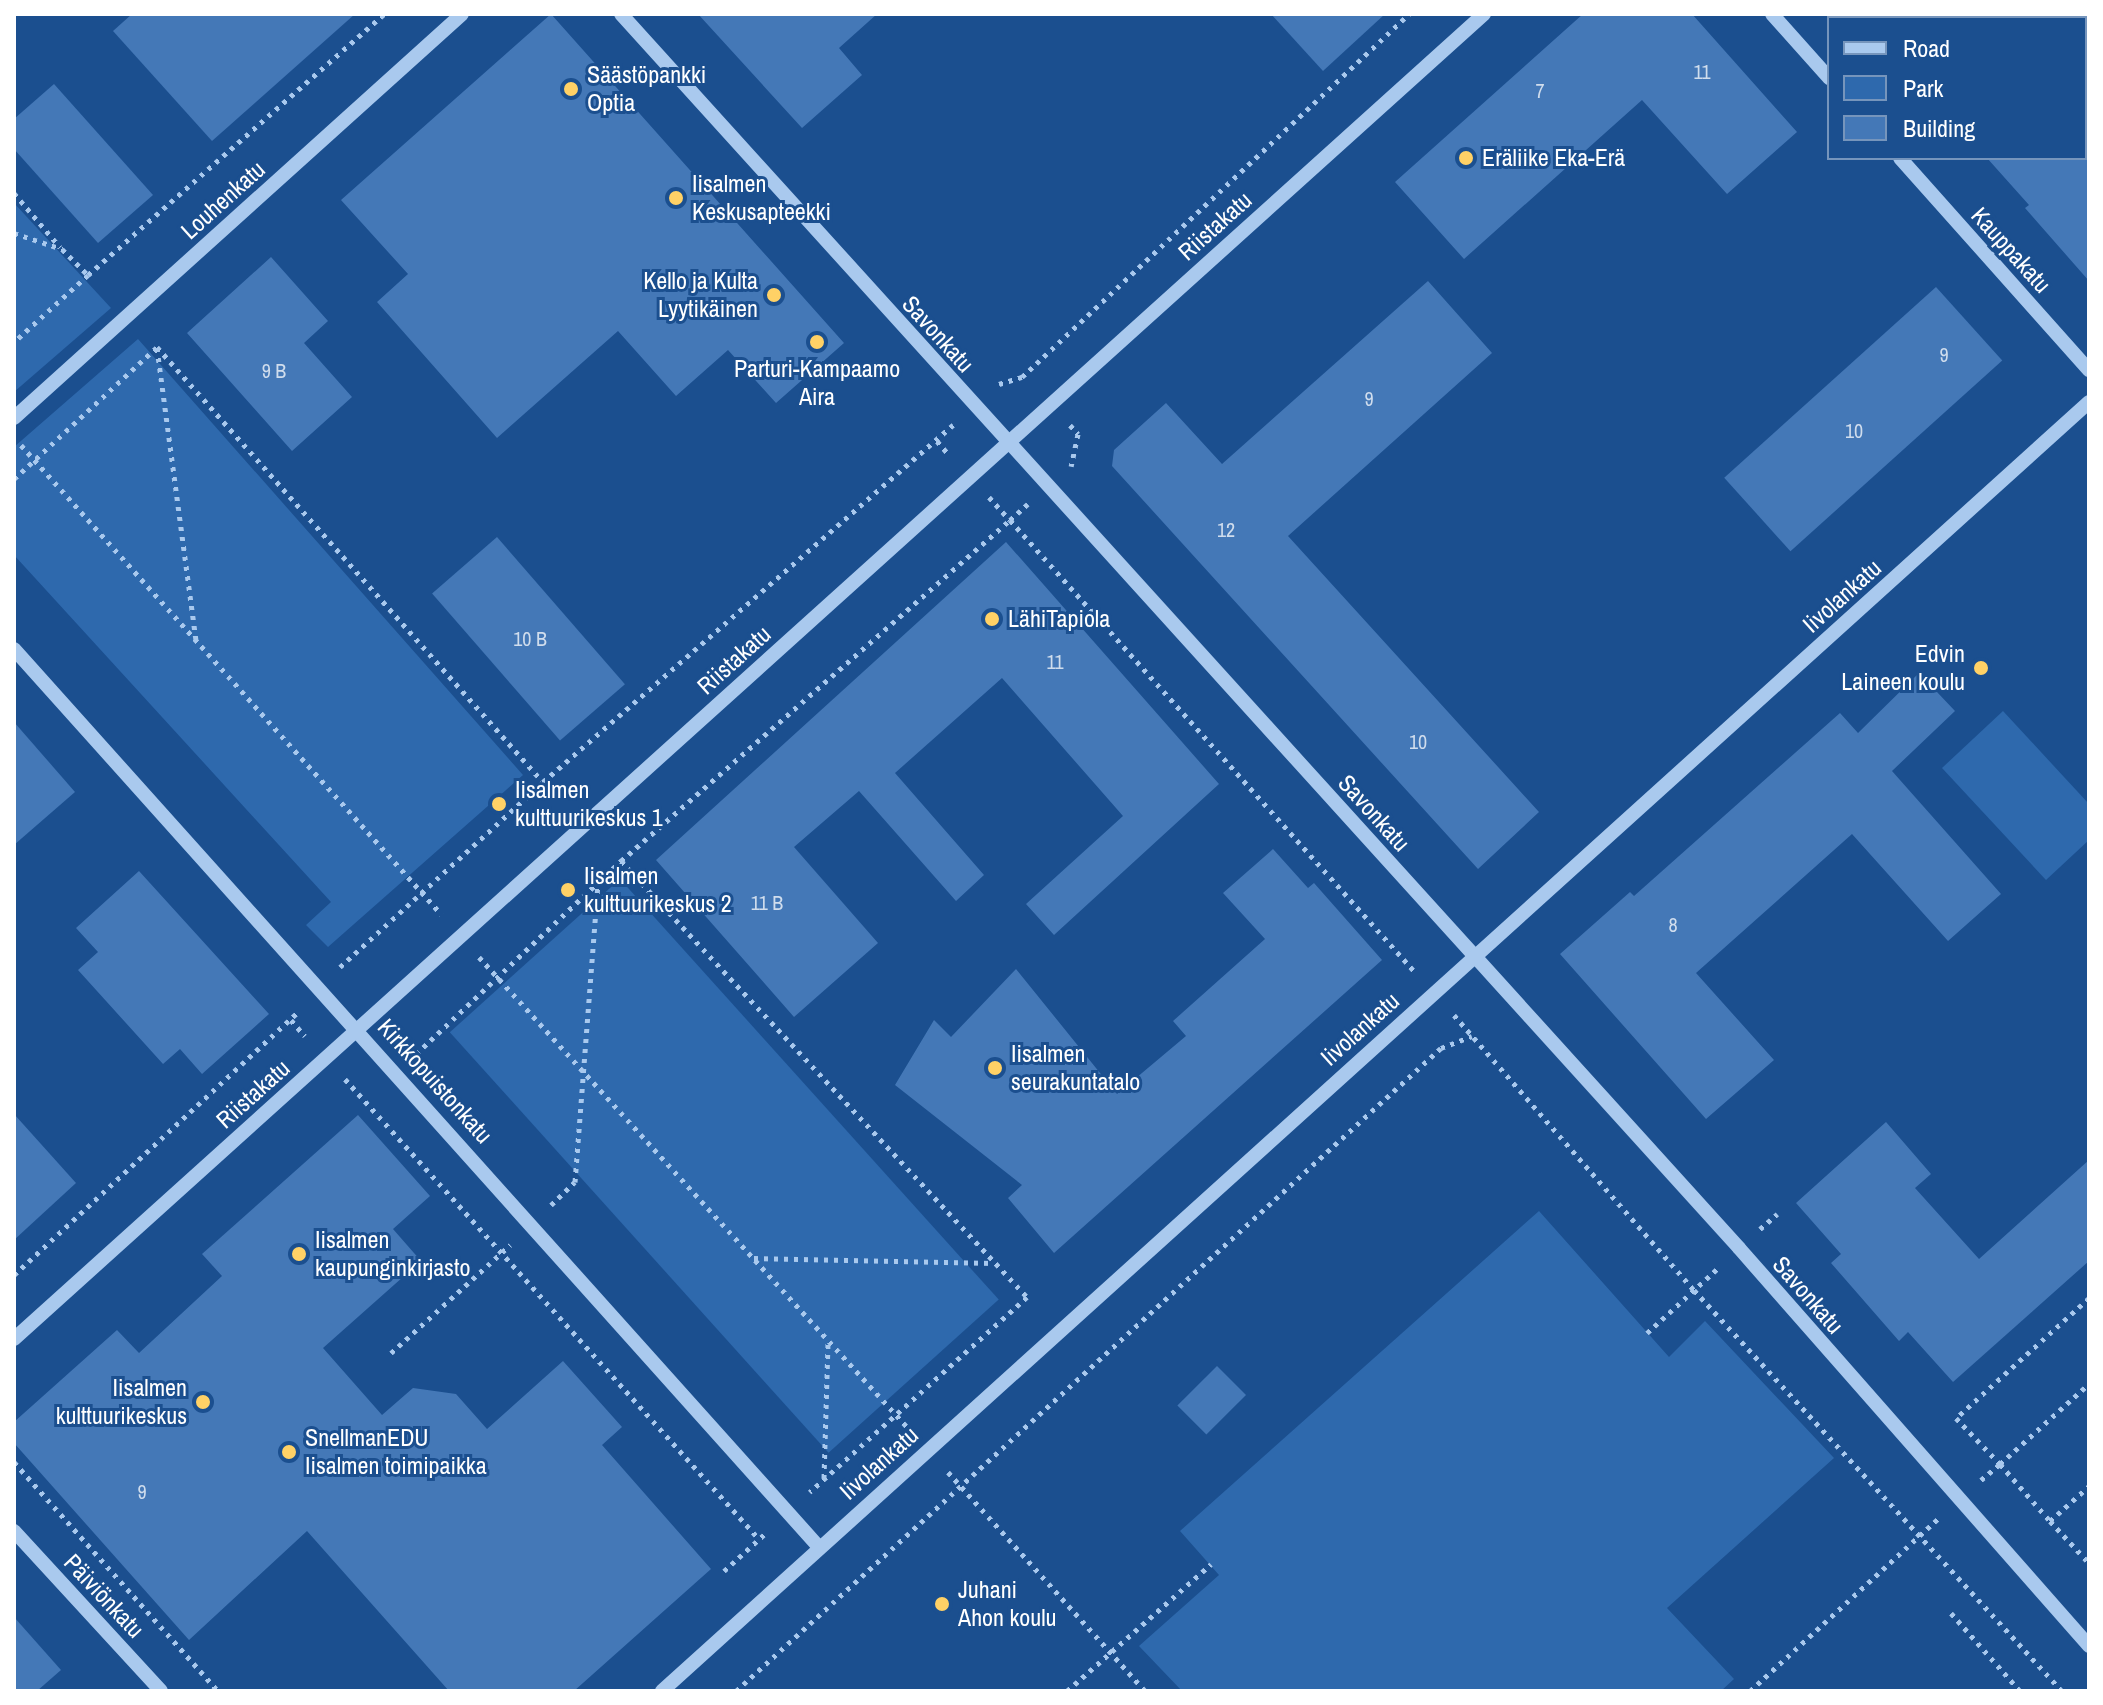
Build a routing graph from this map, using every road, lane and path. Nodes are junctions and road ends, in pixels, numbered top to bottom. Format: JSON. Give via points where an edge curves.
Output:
{"nodes":[{"id":1,"x":384,"y":14,"type":"edge"},
{"id":2,"x":462,"y":14,"type":"edge"},
{"id":3,"x":621,"y":14,"type":"edge"},
{"id":4,"x":1409,"y":14,"type":"edge"},
{"id":5,"x":1484,"y":14,"type":"edge"},
{"id":6,"x":1772,"y":14,"type":"edge"},
{"id":7,"x":1827,"y":76,"type":"edge"},
{"id":8,"x":1902,"y":160,"type":"edge"},
{"id":9,"x":14,"y":193,"type":"edge"},
{"id":10,"x":14,"y":233,"type":"edge"},
{"id":11,"x":62,"y":249,"type":"junction"},
{"id":12,"x":88,"y":275,"type":"junction"},
{"id":13,"x":14,"y":342,"type":"edge"},
{"id":14,"x":157,"y":347,"type":"junction"},
{"id":15,"x":2089,"y":370,"type":"edge"},
{"id":16,"x":2089,"y":402,"type":"edge"},
{"id":17,"x":973,"y":406,"type":"junction"},
{"id":18,"x":14,"y":418,"type":"edge"},
{"id":19,"x":20,"y":444,"type":"dead end"},
{"id":20,"x":1007,"y":444,"type":"junction"},
{"id":21,"x":34,"y":461,"type":"junction"},
{"id":22,"x":14,"y":479,"type":"edge"},
{"id":23,"x":197,"y":642,"type":"junction"},
{"id":24,"x":14,"y":649,"type":"edge"},
{"id":25,"x":543,"y":782,"type":"junction"},
{"id":26,"x":621,"y":861,"type":"junction"},
{"id":27,"x":599,"y":881,"type":"junction"},
{"id":28,"x":422,"y":892,"type":"junction"},
{"id":29,"x":1476,"y":957,"type":"junction"},
{"id":30,"x":1411,"y":967,"type":"dead end"},
{"id":31,"x":496,"y":975,"type":"junction"},
{"id":32,"x":319,"y":987,"type":"junction"},
{"id":33,"x":1459,"y":1021,"type":"dead end"},
{"id":34,"x":358,"y":1029,"type":"junction"},
{"id":35,"x":1472,"y":1036,"type":"junction"},
{"id":36,"x":397,"y":1072,"type":"junction"},
{"id":37,"x":584,"y":1076,"type":"junction"},
{"id":38,"x":575,"y":1182,"type":"dead end"},
{"id":39,"x":501,"y":1253,"type":"junction"},
{"id":40,"x":754,"y":1258,"type":"junction"},
{"id":41,"x":995,"y":1264,"type":"junction"},
{"id":42,"x":14,"y":1275,"type":"edge"},
{"id":43,"x":1694,"y":1290,"type":"junction"},
{"id":44,"x":2089,"y":1298,"type":"edge"},
{"id":45,"x":1647,"y":1333,"type":"dead end"},
{"id":46,"x":14,"y":1339,"type":"edge"},
{"id":47,"x":828,"y":1341,"type":"junction"},
{"id":48,"x":391,"y":1353,"type":"dead end"},
{"id":49,"x":2089,"y":1384,"type":"edge"},
{"id":50,"x":895,"y":1414,"type":"junction"},
{"id":51,"x":14,"y":1462,"type":"edge"},
{"id":52,"x":2000,"y":1464,"type":"junction"},
{"id":53,"x":824,"y":1479,"type":"junction"},
{"id":54,"x":960,"y":1485,"type":"junction"},
{"id":55,"x":2089,"y":1486,"type":"edge"},
{"id":56,"x":1957,"y":1501,"type":"junction"},
{"id":57,"x":788,"y":1512,"type":"junction"},
{"id":58,"x":2050,"y":1521,"type":"junction"},
{"id":59,"x":14,"y":1531,"type":"edge"},
{"id":60,"x":1920,"y":1535,"type":"junction"},
{"id":61,"x":759,"y":1539,"type":"junction"},
{"id":62,"x":819,"y":1547,"type":"junction"},
{"id":63,"x":2089,"y":1563,"type":"edge"},
{"id":64,"x":1211,"y":1564,"type":"dead end"},
{"id":65,"x":724,"y":1571,"type":"dead end"},
{"id":66,"x":1951,"y":1613,"type":"dead end"},
{"id":67,"x":2089,"y":1646,"type":"edge"},
{"id":68,"x":1110,"y":1651,"type":"junction"},
{"id":69,"x":161,"y":1691,"type":"edge"},
{"id":70,"x":218,"y":1691,"type":"edge"},
{"id":71,"x":662,"y":1691,"type":"edge"},
{"id":72,"x":736,"y":1691,"type":"edge"},
{"id":73,"x":1067,"y":1691,"type":"edge"},
{"id":74,"x":1145,"y":1691,"type":"edge"},
{"id":75,"x":1750,"y":1691,"type":"edge"},
{"id":76,"x":2020,"y":1691,"type":"edge"},
{"id":77,"x":2062,"y":1691,"type":"edge"}],
"edges":[{"from":1,"to":12,"type":"path"},
{"from":2,"to":18,"type":"street","name":"Louhenkatu"},
{"from":3,"to":17,"type":"street","name":"Savonkatu"},
{"from":4,"to":17,"type":"path","via":[[1022,377],[995,385]]},
{"from":5,"to":20,"type":"street","name":"Riistakatu"},
{"from":6,"to":7,"type":"street"},
{"from":8,"to":15,"type":"street","name":"Kauppakatu"},
{"from":9,"to":11,"type":"path"},
{"from":10,"to":11,"type":"path"},
{"from":11,"to":12,"type":"path"},
{"from":12,"to":13,"type":"path"},
{"from":14,"to":21,"type":"path"},
{"from":14,"to":23,"type":"path"},
{"from":14,"to":25,"type":"path"},
{"from":16,"to":29,"type":"street","name":"Iivolankatu"},
{"from":17,"to":20,"type":"street","name":"Savonkatu"},
{"from":17,"to":25,"type":"path"},
{"from":19,"to":21,"type":"path"},
{"from":20,"to":29,"type":"street","name":"Savonkatu"},
{"from":20,"to":34,"type":"street","name":"Riistakatu"},
{"from":21,"to":22,"type":"path"},
{"from":21,"to":23,"type":"path"},
{"from":23,"to":28,"type":"path"},
{"from":24,"to":32,"type":"street","name":"Kirkkopuistonkatu"},
{"from":25,"to":28,"type":"path"},
{"from":26,"to":27,"type":"path"},
{"from":26,"to":30,"type":"path","via":[[1010,520]]},
{"from":26,"to":41,"type":"path"},
{"from":27,"to":31,"type":"path"},
{"from":27,"to":37,"type":"path"},
{"from":28,"to":32,"type":"path"},
{"from":29,"to":56,"type":"street","name":"Savonkatu"},
{"from":29,"to":62,"type":"street","name":"Iivolankatu"},
{"from":31,"to":36,"type":"path"},
{"from":31,"to":37,"type":"path"},
{"from":32,"to":34,"type":"street","name":"Kirkkopuistonkatu"},
{"from":32,"to":42,"type":"path","via":[[291,1020]]},
{"from":33,"to":35,"type":"path"},
{"from":34,"to":36,"type":"street","name":"Kirkkopuistonkatu"},
{"from":34,"to":46,"type":"street","name":"Riistakatu"},
{"from":35,"to":43,"type":"path"},
{"from":35,"to":54,"type":"path","via":[[1441,1048]]},
{"from":36,"to":39,"type":"path","via":[[365,1100]]},
{"from":36,"to":57,"type":"street","name":"Kirkkopuistonkatu"},
{"from":37,"to":38,"type":"path"},
{"from":37,"to":40,"type":"path"},
{"from":39,"to":48,"type":"path"},
{"from":39,"to":61,"type":"path"},
{"from":40,"to":41,"type":"path"},
{"from":40,"to":47,"type":"path"},
{"from":41,"to":50,"type":"path","via":[[1027,1297]]},
{"from":43,"to":45,"type":"path"},
{"from":43,"to":60,"type":"path"},
{"from":44,"to":52,"type":"path","via":[[1956,1418]]},
{"from":47,"to":50,"type":"path"},
{"from":47,"to":53,"type":"path"},
{"from":49,"to":52,"type":"path"},
{"from":50,"to":53,"type":"path"},
{"from":51,"to":70,"type":"path"},
{"from":52,"to":56,"type":"path"},
{"from":52,"to":58,"type":"path"},
{"from":53,"to":57,"type":"path"},
{"from":54,"to":68,"type":"path"},
{"from":54,"to":72,"type":"path"},
{"from":55,"to":58,"type":"path"},
{"from":56,"to":67,"type":"street","name":"Savonkatu"},
{"from":57,"to":61,"type":"path"},
{"from":57,"to":62,"type":"street","name":"Kirkkopuistonkatu"},
{"from":58,"to":63,"type":"path"},
{"from":59,"to":69,"type":"street","name":"Päiviönkatu"},
{"from":60,"to":75,"type":"path"},
{"from":60,"to":77,"type":"path"},
{"from":61,"to":65,"type":"path"},
{"from":62,"to":71,"type":"street","name":"Iivolankatu"},
{"from":64,"to":68,"type":"path"},
{"from":66,"to":76,"type":"path"},
{"from":68,"to":73,"type":"path"},
{"from":68,"to":74,"type":"path"}]}
